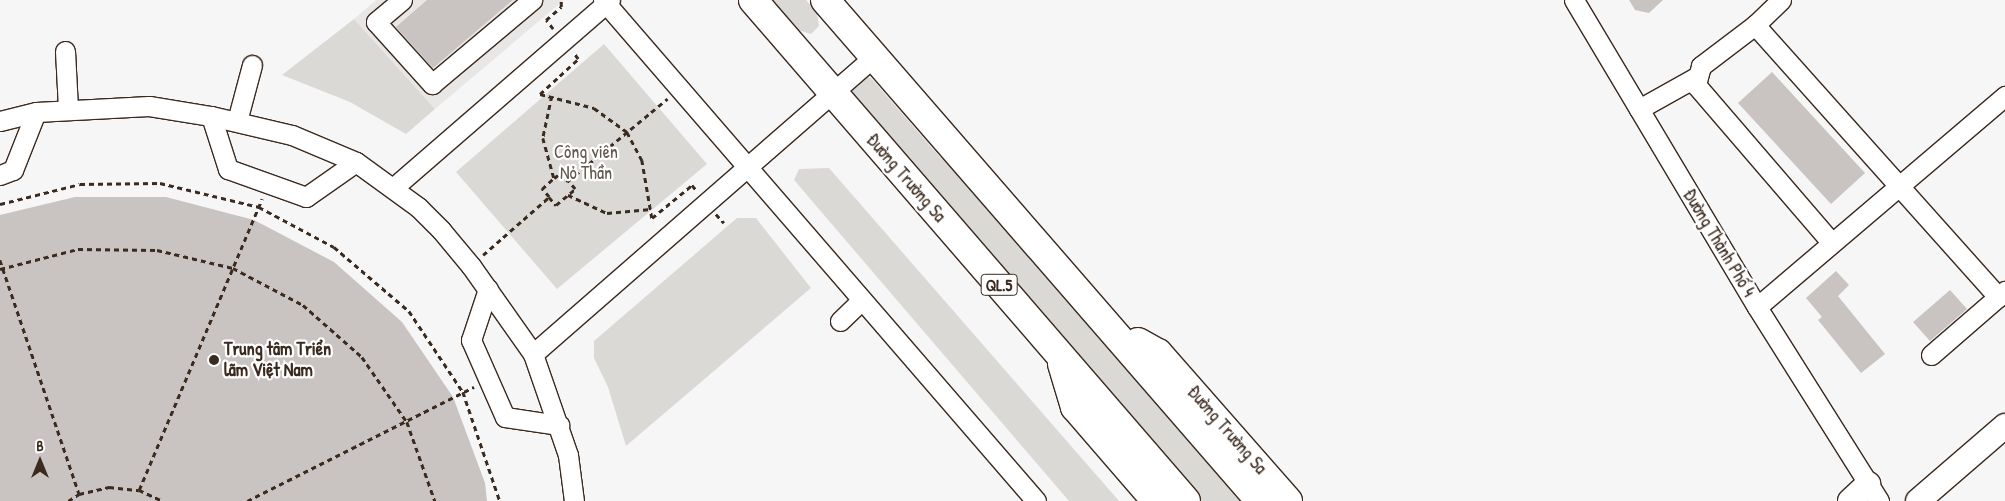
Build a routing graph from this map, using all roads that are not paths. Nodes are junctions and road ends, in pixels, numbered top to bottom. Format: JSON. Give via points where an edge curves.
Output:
{"nodes":[{"id":1,"x":402,"y":0,"type":"edge"},
{"id":2,"x":532,"y":0,"type":"edge"},
{"id":3,"x":752,"y":0,"type":"edge"},
{"id":4,"x":824,"y":0,"type":"edge"},
{"id":5,"x":1574,"y":0,"type":"edge"},
{"id":6,"x":1781,"y":0,"type":"edge"},
{"id":7,"x":607,"y":1,"type":"edge"},
{"id":8,"x":1755,"y":25,"type":"junction"},
{"id":9,"x":65,"y":51,"type":"dead end"},
{"id":10,"x":875,"y":56,"type":"junction"},
{"id":11,"x":252,"y":65,"type":"dead end"},
{"id":12,"x":1696,"y":77,"type":"junction"},
{"id":13,"x":833,"y":93,"type":"junction"},
{"id":14,"x":2005,"y":96,"type":"edge"},
{"id":15,"x":1638,"y":108,"type":"junction"},
{"id":16,"x":68,"y":109,"type":"junction"},
{"id":17,"x":36,"y":112,"type":"junction"},
{"id":18,"x":211,"y":116,"type":"junction"},
{"id":19,"x":0,"y":121,"type":"edge"},
{"id":20,"x":237,"y":121,"type":"junction"},
{"id":21,"x":356,"y":162,"type":"junction"},
{"id":22,"x":749,"y":169,"type":"junction"},
{"id":23,"x":0,"y":175,"type":"edge"},
{"id":24,"x":1898,"y":186,"type":"junction"},
{"id":25,"x":393,"y":188,"type":"junction"},
{"id":26,"x":1831,"y":242,"type":"junction"},
{"id":27,"x":488,"y":289,"type":"junction"},
{"id":28,"x":2001,"y":294,"type":"edge"},
{"id":29,"x":862,"y":300,"type":"junction"},
{"id":30,"x":1757,"y":307,"type":"junction"},
{"id":31,"x":840,"y":321,"type":"dead end"},
{"id":32,"x":1113,"y":329,"type":"junction"},
{"id":33,"x":534,"y":354,"type":"junction"},
{"id":34,"x":1060,"y":355,"type":"junction"},
{"id":35,"x":1931,"y":355,"type":"dead end"},
{"id":36,"x":559,"y":425,"type":"junction"},
{"id":37,"x":2005,"y":426,"type":"edge"},
{"id":38,"x":1874,"y":492,"type":"edge"},
{"id":39,"x":574,"y":501,"type":"edge"},
{"id":40,"x":1036,"y":501,"type":"edge"},
{"id":41,"x":1156,"y":501,"type":"edge"},
{"id":42,"x":1186,"y":501,"type":"edge"},
{"id":43,"x":1260,"y":501,"type":"edge"},
{"id":44,"x":1288,"y":501,"type":"edge"},
{"id":45,"x":1850,"y":501,"type":"edge"},
{"id":46,"x":1918,"y":501,"type":"edge"}],
"edges":[{"from":1,"to":2,"type":"street","via":[[376,22],[432,84]]},
{"from":3,"to":13,"type":"highway","name":"Đường Trường Sa","number":"QL.5"},
{"from":4,"to":10,"type":"highway","name":"Đường Trường Sa"},
{"from":5,"to":15,"type":"street","name":"Đường Thành Phố 4"},
{"from":6,"to":8,"type":"street"},
{"from":7,"to":22,"type":"street"},
{"from":7,"to":25,"type":"street"},
{"from":8,"to":12,"type":"street","via":[[1700,66]]},
{"from":8,"to":24,"type":"street"},
{"from":9,"to":16,"type":"street"},
{"from":10,"to":13,"type":"street"},
{"from":10,"to":32,"type":"highway","name":"Đường Trường Sa"},
{"from":11,"to":20,"type":"street"},
{"from":12,"to":15,"type":"street"},
{"from":12,"to":26,"type":"street","via":[[1703,97]]},
{"from":13,"to":22,"type":"street"},
{"from":13,"to":34,"type":"highway","name":"Đường Trường Sa","number":"QL.5"},
{"from":14,"to":24,"type":"street"},
{"from":15,"to":30,"type":"street","name":"Đường Thành Phố 4"},
{"from":16,"to":17,"type":"street"},
{"from":16,"to":18,"type":"street","via":[[149,106]]},
{"from":17,"to":19,"type":"street"},
{"from":17,"to":23,"type":"street","via":[[13,170]]},
{"from":18,"to":20,"type":"street"},
{"from":18,"to":21,"type":"street","via":[[228,168],[306,197]]},
{"from":20,"to":21,"type":"street","via":[[292,135]]},
{"from":21,"to":25,"type":"street"},
{"from":22,"to":29,"type":"street"},
{"from":22,"to":33,"type":"street"},
{"from":24,"to":26,"type":"street"},
{"from":24,"to":28,"type":"street"},
{"from":25,"to":27,"type":"street","via":[[418,207]]},
{"from":26,"to":30,"type":"street"},
{"from":27,"to":33,"type":"street"},
{"from":27,"to":36,"type":"street","via":[[471,340],[505,417]]},
{"from":28,"to":35,"type":"street"},
{"from":29,"to":31,"type":"street"},
{"from":29,"to":40,"type":"street"},
{"from":30,"to":38,"type":"street","name":"Đường Thành Phố 4"},
{"from":32,"to":43,"type":"highway","name":"Đường Trường Sa"},
{"from":32,"to":44,"type":"highway","name":"Đường Trường Sa","via":[[1158,353]]},
{"from":33,"to":36,"type":"street"},
{"from":34,"to":41,"type":"highway","name":"Đường Trường Sa","number":"QL.5","via":[[1074,407]]},
{"from":34,"to":42,"type":"highway","name":"Đường Trường Sa","number":"QL.5"},
{"from":36,"to":39,"type":"street","via":[[568,455]]},
{"from":37,"to":46,"type":"main road"},
{"from":38,"to":45,"type":"main road"}]}
